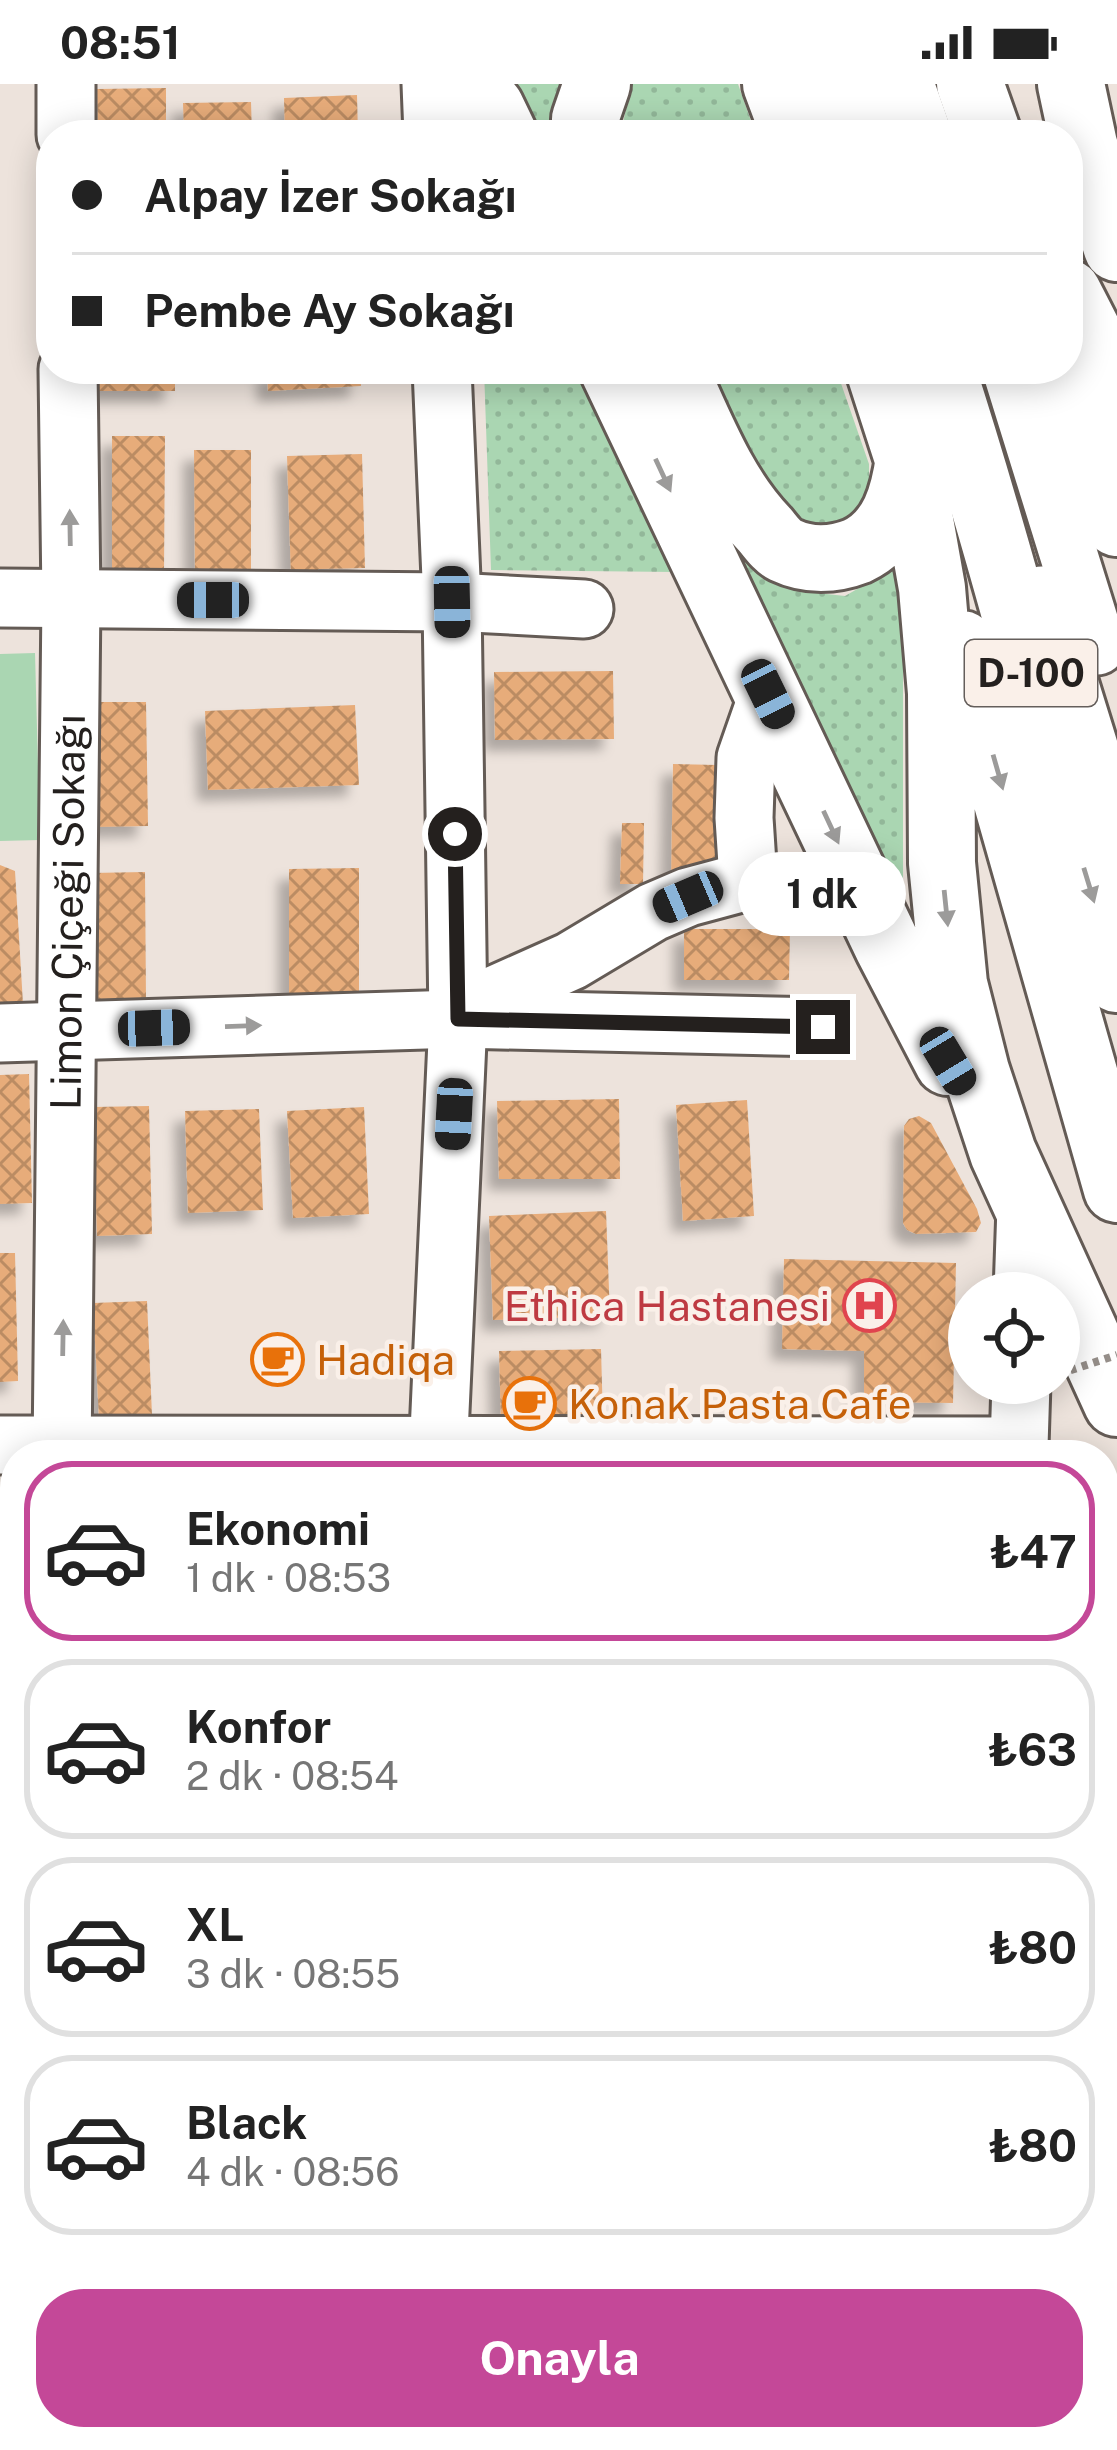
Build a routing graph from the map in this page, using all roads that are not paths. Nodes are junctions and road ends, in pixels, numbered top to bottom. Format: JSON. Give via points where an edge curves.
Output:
{"nodes":[{"id":1,"x":66,"y":84,"type":"edge"},
{"id":2,"x":431,"y":84,"type":"edge"},
{"id":3,"x":472,"y":84,"type":"edge"},
{"id":4,"x":597,"y":84,"type":"edge"},
{"id":5,"x":776,"y":84,"type":"edge"},
{"id":6,"x":843,"y":84,"type":"edge"},
{"id":7,"x":970,"y":84,"type":"edge"},
{"id":8,"x":1090,"y":88,"type":"edge"},
{"id":9,"x":66,"y":120,"type":"edge"},
{"id":10,"x":432,"y":120,"type":"edge"},
{"id":11,"x":496,"y":120,"type":"edge"},
{"id":12,"x":585,"y":120,"type":"edge"},
{"id":13,"x":789,"y":120,"type":"edge"},
{"id":14,"x":900,"y":120,"type":"edge"},
{"id":15,"x":983,"y":120,"type":"edge"},
{"id":16,"x":1117,"y":248,"type":"edge"},
{"id":17,"x":1083,"y":322,"type":"edge"},
{"id":18,"x":68,"y":384,"type":"edge"},
{"id":19,"x":443,"y":384,"type":"edge"},
{"id":20,"x":620,"y":384,"type":"edge"},
{"id":21,"x":681,"y":384,"type":"edge"},
{"id":22,"x":884,"y":384,"type":"edge"},
{"id":23,"x":946,"y":384,"type":"edge"},
{"id":24,"x":979,"y":384,"type":"edge"},
{"id":25,"x":1016,"y":384,"type":"edge"},
{"id":26,"x":1073,"y":384,"type":"edge"},
{"id":27,"x":1117,"y":404,"type":"edge"},
{"id":28,"x":909,"y":458,"type":"junction"},
{"id":29,"x":1117,"y":524,"type":"edge"},
{"id":30,"x":0,"y":598,"type":"edge"},
{"id":31,"x":70,"y":598,"type":"junction"},
{"id":32,"x":452,"y":602,"type":"junction"},
{"id":33,"x":584,"y":609,"type":"dead end"},
{"id":34,"x":768,"y":694,"type":"junction"},
{"id":35,"x":1117,"y":708,"type":"edge"},
{"id":36,"x":1117,"y":837,"type":"edge"},
{"id":37,"x":755,"y":879,"type":"junction"},
{"id":38,"x":863,"y":894,"type":"junction"},
{"id":39,"x":1117,"y":979,"type":"edge"},
{"id":40,"x":458,"y":1019,"type":"junction"},
{"id":41,"x":823,"y":1027,"type":"dead end"},
{"id":42,"x":68,"y":1031,"type":"junction"},
{"id":43,"x":0,"y":1033,"type":"edge"},
{"id":44,"x":1014,"y":1180,"type":"junction"},
{"id":45,"x":1117,"y":1189,"type":"edge"},
{"id":46,"x":1021,"y":1272,"type":"edge"},
{"id":47,"x":1117,"y":1403,"type":"edge"},
{"id":48,"x":1020,"y":1404,"type":"edge"},
{"id":49,"x":62,"y":1440,"type":"edge"},
{"id":50,"x":441,"y":1440,"type":"edge"},
{"id":51,"x":1019,"y":1440,"type":"edge"}],
"edges":[{"from":1,"to":9,"type":"street"},
{"from":2,"to":10,"type":"street"},
{"from":3,"to":11,"type":"main road"},
{"from":4,"to":12,"type":"main road"},
{"from":5,"to":13,"type":"main road"},
{"from":6,"to":14,"type":"main road"},
{"from":7,"to":15,"type":"main road"},
{"from":8,"to":16,"type":"main road","via":[[1084,145]]},
{"from":17,"to":27,"type":"main road"},
{"from":31,"to":18,"type":"street","name":"Limon Çiçeği Sokağı","one_way":true},
{"from":19,"to":32,"type":"street"},
{"from":20,"to":34,"type":"main road","one_way":true},
{"from":21,"to":28,"type":"main road","via":[[743,508],[782,549],[840,558],[866,547],[896,514]]},
{"from":22,"to":28,"type":"main road"},
{"from":23,"to":39,"type":"main road","number":"D-100","one_way":true},
{"from":24,"to":36,"type":"street"},
{"from":25,"to":35,"type":"street"},
{"from":26,"to":29,"type":"main road"},
{"from":28,"to":44,"type":"main road","one_way":true,"via":[[941,693],[942,863],[954,984]]},
{"from":28,"to":45,"type":"main road","one_way":true},
{"from":30,"to":31,"type":"street"},
{"from":31,"to":32,"type":"street"},
{"from":31,"to":42,"type":"street","name":"Limon Çiçeği Sokağı"},
{"from":32,"to":33,"type":"street"},
{"from":32,"to":40,"type":"street"},
{"from":34,"to":37,"type":"street","via":[[746,758],[747,864]]},
{"from":34,"to":38,"type":"main road","one_way":true},
{"from":37,"to":38,"type":"street"},
{"from":37,"to":40,"type":"street","via":[[653,912]]},
{"from":38,"to":44,"type":"main road"},
{"from":40,"to":41,"type":"street"},
{"from":42,"to":40,"type":"street","one_way":true},
{"from":40,"to":50,"type":"street"},
{"from":42,"to":43,"type":"street"},
{"from":49,"to":42,"type":"street","name":"Limon Çiçeği Sokağı","one_way":true},
{"from":44,"to":46,"type":"street"},
{"from":44,"to":47,"type":"main road"},
{"from":48,"to":51,"type":"street"}]}
